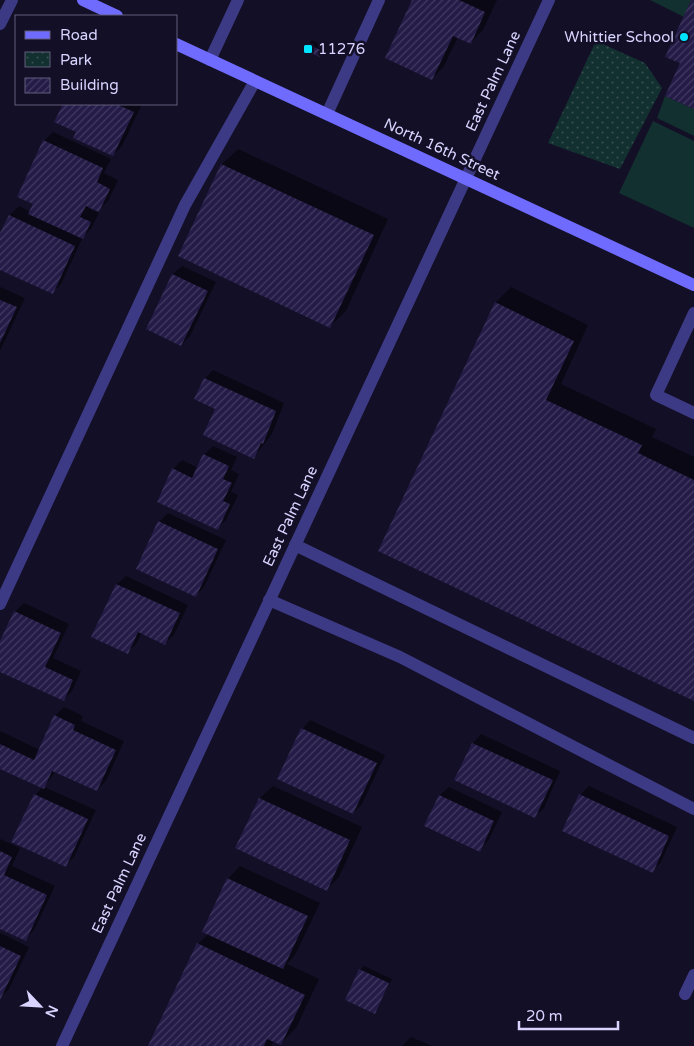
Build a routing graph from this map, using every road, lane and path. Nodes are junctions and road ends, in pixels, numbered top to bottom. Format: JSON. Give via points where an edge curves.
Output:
{"nodes":[{"id":1,"x":12,"y":0,"type":"edge"},
{"id":2,"x":83,"y":0,"type":"edge"},
{"id":3,"x":238,"y":0,"type":"edge"},
{"id":4,"x":379,"y":0,"type":"edge"},
{"id":5,"x":549,"y":0,"type":"edge"},
{"id":6,"x":115,"y":15,"type":"edge"},
{"id":7,"x":0,"y":24,"type":"edge"},
{"id":8,"x":178,"y":45,"type":"edge"},
{"id":9,"x":210,"y":60,"type":"junction"},
{"id":10,"x":255,"y":81,"type":"junction"},
{"id":11,"x":327,"y":114,"type":"junction"},
{"id":12,"x":466,"y":177,"type":"junction"},
{"id":13,"x":694,"y":285,"type":"edge"},
{"id":14,"x":694,"y":313,"type":"edge"},
{"id":15,"x":694,"y":413,"type":"edge"},
{"id":16,"x":294,"y":545,"type":"junction"},
{"id":17,"x":268,"y":600,"type":"junction"},
{"id":18,"x":0,"y":604,"type":"edge"},
{"id":19,"x":694,"y":738,"type":"edge"},
{"id":20,"x":694,"y":809,"type":"edge"},
{"id":21,"x":694,"y":975,"type":"edge"},
{"id":22,"x":685,"y":994,"type":"dead end"},
{"id":23,"x":62,"y":1046,"type":"edge"}],
"edges":[{"from":1,"to":7,"type":"street"},
{"from":2,"to":6,"type":"main road"},
{"from":3,"to":9,"type":"street"},
{"from":4,"to":11,"type":"street"},
{"from":5,"to":12,"type":"street","name":"East Palm Lane"},
{"from":8,"to":9,"type":"main road","name":"North 16th Street"},
{"from":9,"to":10,"type":"main road","name":"North 16th Street"},
{"from":10,"to":11,"type":"main road","name":"North 16th Street"},
{"from":10,"to":18,"type":"street","via":[[185,205]]},
{"from":11,"to":12,"type":"main road","name":"North 16th Street"},
{"from":12,"to":13,"type":"main road","name":"North 16th Street"},
{"from":12,"to":16,"type":"street","name":"East Palm Lane"},
{"from":14,"to":15,"type":"street","via":[[656,395]]},
{"from":16,"to":17,"type":"street","name":"East Palm Lane"},
{"from":16,"to":19,"type":"street"},
{"from":17,"to":20,"type":"street","via":[[400,657]]},
{"from":17,"to":23,"type":"street","name":"East Palm Lane"},
{"from":21,"to":22,"type":"street"}]}
